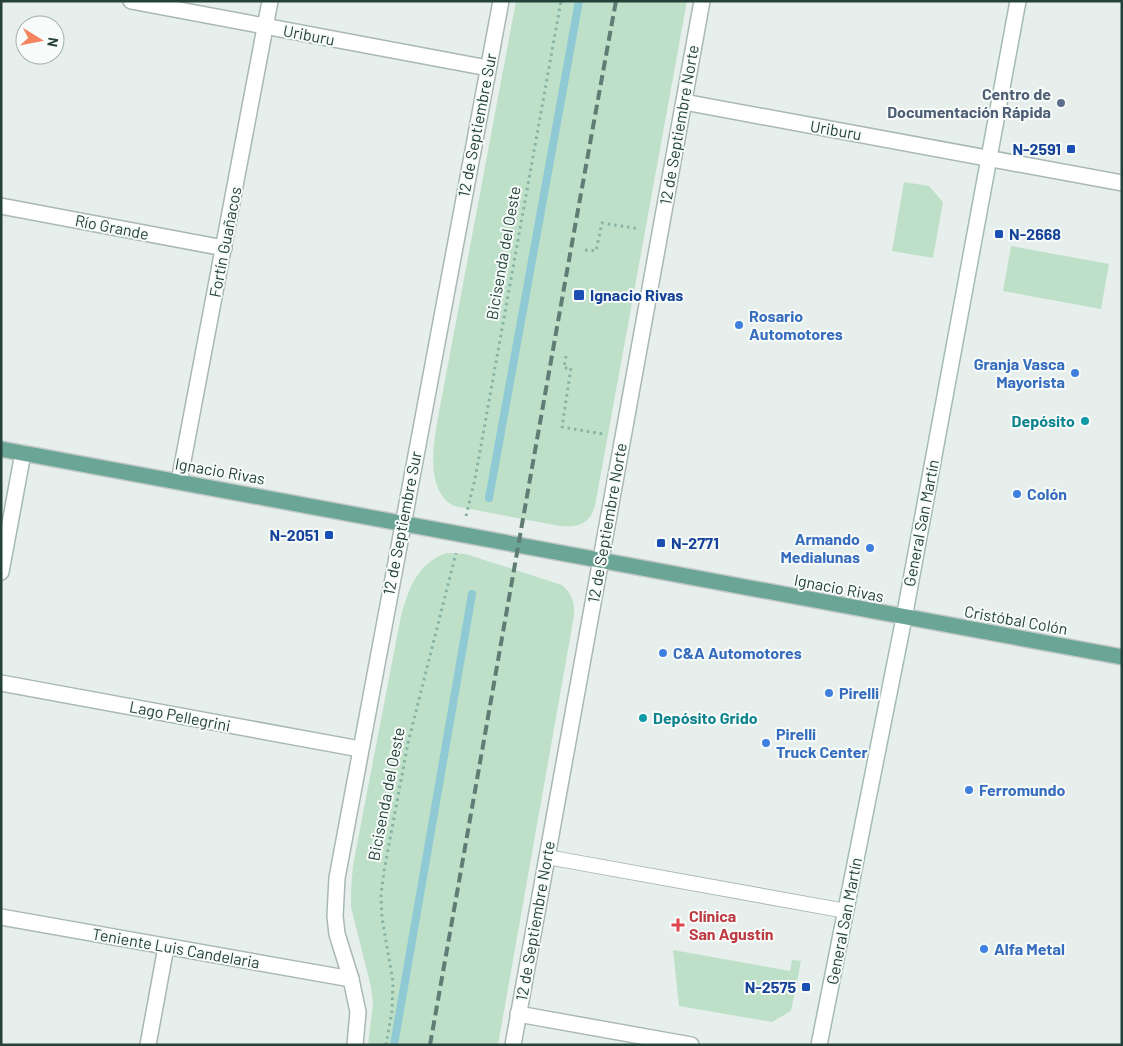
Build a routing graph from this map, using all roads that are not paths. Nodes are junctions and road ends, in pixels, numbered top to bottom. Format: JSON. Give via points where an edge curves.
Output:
{"nodes":[{"id":1,"x":131,"y":1,"type":"edge"},
{"id":2,"x":270,"y":1,"type":"edge"},
{"id":3,"x":500,"y":1,"type":"edge"},
{"id":4,"x":702,"y":1,"type":"edge"},
{"id":5,"x":1018,"y":1,"type":"edge"},
{"id":6,"x":265,"y":26,"type":"junction"},
{"id":7,"x":488,"y":68,"type":"junction"},
{"id":8,"x":684,"y":102,"type":"junction"},
{"id":9,"x":989,"y":158,"type":"junction"},
{"id":10,"x":1122,"y":183,"type":"edge"},
{"id":11,"x":1,"y":206,"type":"edge"},
{"id":12,"x":224,"y":248,"type":"junction"},
{"id":13,"x":1,"y":449,"type":"edge"},
{"id":14,"x":23,"y":453,"type":"junction"},
{"id":15,"x":179,"y":482,"type":"junction"},
{"id":16,"x":402,"y":523,"type":"junction"},
{"id":17,"x":600,"y":560,"type":"junction"},
{"id":18,"x":1,"y":572,"type":"edge"},
{"id":19,"x":904,"y":618,"type":"junction"},
{"id":20,"x":1122,"y":658,"type":"edge"},
{"id":21,"x":1,"y":683,"type":"edge"},
{"id":22,"x":360,"y":750,"type":"junction"},
{"id":23,"x":547,"y":857,"type":"junction"},
{"id":24,"x":846,"y":911,"type":"junction"},
{"id":25,"x":1,"y":918,"type":"edge"},
{"id":26,"x":166,"y":947,"type":"junction"},
{"id":27,"x":352,"y":979,"type":"junction"},
{"id":28,"x":518,"y":1014,"type":"junction"},
{"id":29,"x":148,"y":1045,"type":"edge"},
{"id":30,"x":355,"y":1045,"type":"edge"},
{"id":31,"x":512,"y":1045,"type":"edge"},
{"id":32,"x":691,"y":1045,"type":"edge"},
{"id":33,"x":819,"y":1045,"type":"edge"}],
"edges":[{"from":1,"to":6,"type":"street","name":"Uriburu"},
{"from":2,"to":6,"type":"street","name":"Fortín Guañacos"},
{"from":3,"to":7,"type":"street","name":"12 de Septiembre Sur"},
{"from":4,"to":8,"type":"street","name":"12 de Septiembre Norte"},
{"from":5,"to":9,"type":"street","name":"General San Martín"},
{"from":6,"to":7,"type":"street","name":"Uriburu"},
{"from":6,"to":12,"type":"street","name":"Fortín Guañacos"},
{"from":7,"to":16,"type":"street","name":"12 de Septiembre Sur"},
{"from":8,"to":9,"type":"street","name":"Uriburu"},
{"from":8,"to":17,"type":"street","name":"12 de Septiembre Norte"},
{"from":9,"to":10,"type":"street","name":"Uriburu"},
{"from":9,"to":19,"type":"street","name":"General San Martín"},
{"from":11,"to":12,"type":"street","name":"Río Grande"},
{"from":12,"to":15,"type":"street","name":"Fortín Guañacos"},
{"from":13,"to":14,"type":"main road","name":"Ignacio Rivas"},
{"from":14,"to":15,"type":"main road","name":"Ignacio Rivas"},
{"from":14,"to":18,"type":"street"},
{"from":15,"to":16,"type":"main road","name":"Ignacio Rivas"},
{"from":16,"to":17,"type":"main road","name":"Ignacio Rivas"},
{"from":16,"to":22,"type":"street","name":"12 de Septiembre Sur"},
{"from":17,"to":19,"type":"main road","name":"Ignacio Rivas"},
{"from":17,"to":23,"type":"street","name":"12 de Septiembre Norte"},
{"from":19,"to":20,"type":"main road","name":"Cristóbal Colón"},
{"from":19,"to":24,"type":"street","name":"General San Martín"},
{"from":21,"to":22,"type":"street","name":"Lago Pellegrini"},
{"from":22,"to":27,"type":"street","name":"12 de Septiembre Sur","via":[[335,896],[337,934]]},
{"from":23,"to":24,"type":"lane"},
{"from":23,"to":28,"type":"street","name":"12 de Septiembre Norte"},
{"from":24,"to":33,"type":"street","name":"General San Martín"},
{"from":25,"to":26,"type":"street","name":"Teniente Luis Candelaria"},
{"from":26,"to":27,"type":"street","name":"Teniente Luis Candelaria"},
{"from":26,"to":29,"type":"street"},
{"from":27,"to":30,"type":"street","name":"12 de Septiembre Sur","via":[[358,1012]]},
{"from":28,"to":31,"type":"street","name":"12 de Septiembre Norte"},
{"from":28,"to":32,"type":"street"}]}
